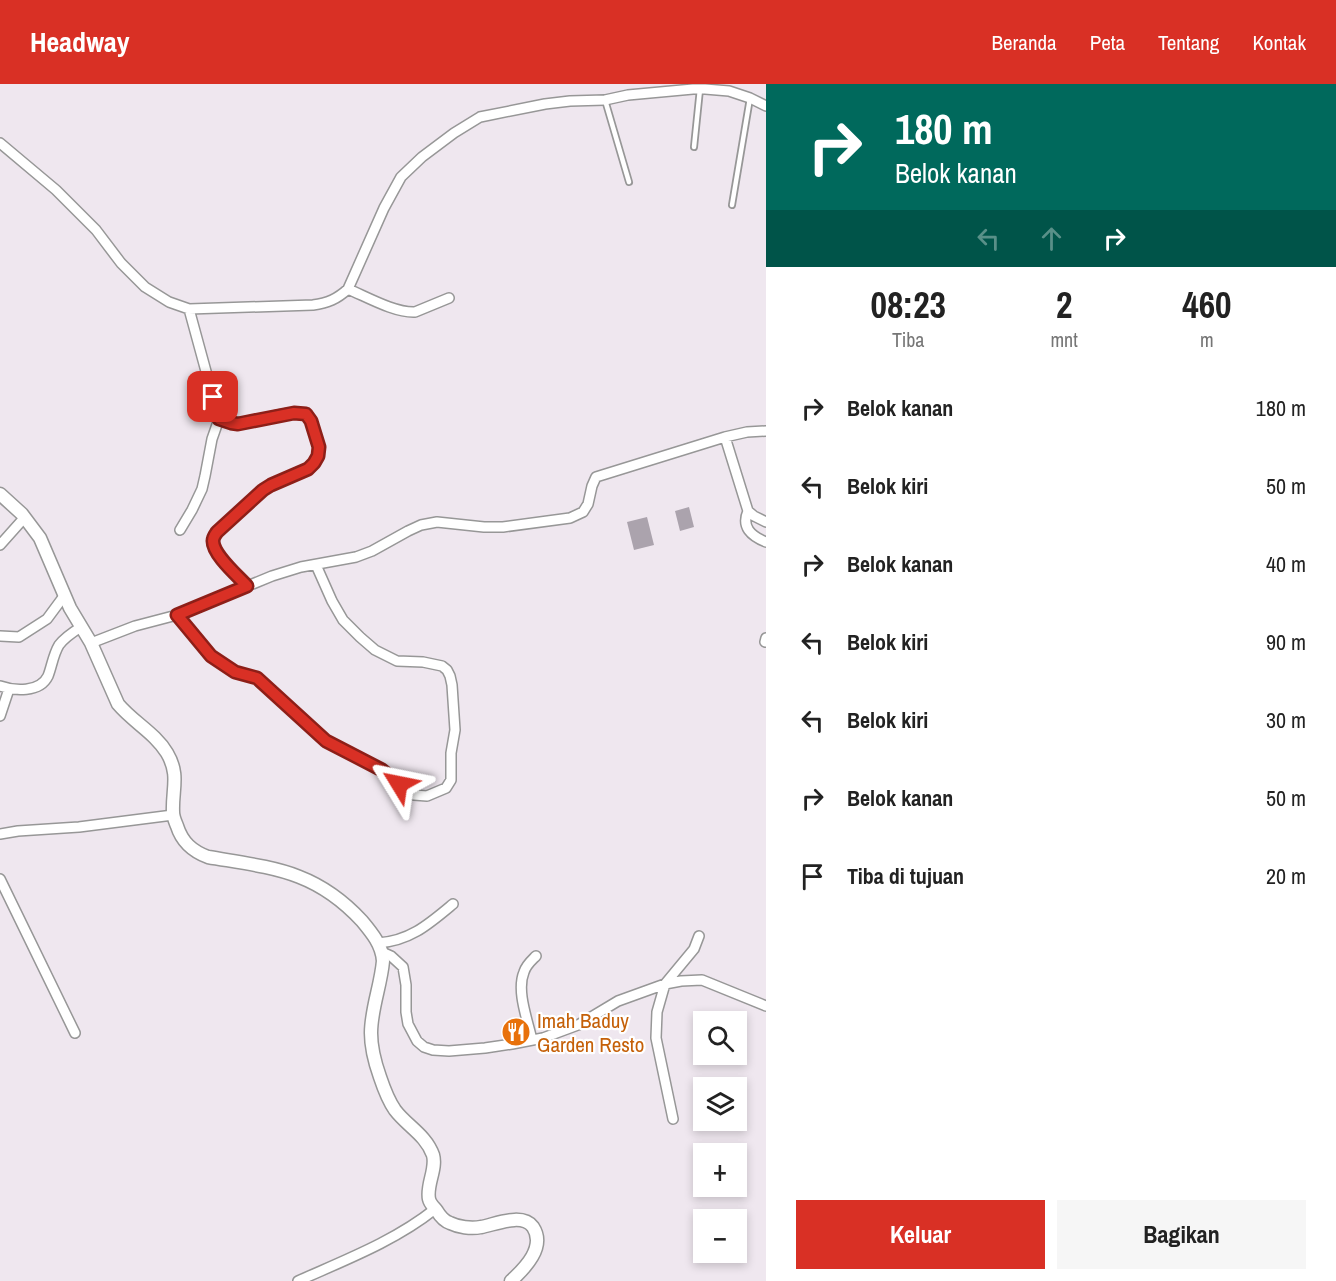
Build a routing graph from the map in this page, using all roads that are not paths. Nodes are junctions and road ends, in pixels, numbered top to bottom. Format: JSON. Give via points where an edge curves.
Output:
{"nodes":[{"id":1,"x":700,"y":89,"type":"junction"},
{"id":2,"x":750,"y":98,"type":"junction"},
{"id":3,"x":605,"y":100,"type":"junction"},
{"id":4,"x":766,"y":106,"type":"edge"},
{"id":5,"x":0,"y":143,"type":"edge"},
{"id":6,"x":694,"y":147,"type":"dead end"},
{"id":7,"x":629,"y":182,"type":"dead end"},
{"id":8,"x":732,"y":205,"type":"dead end"},
{"id":9,"x":348,"y":289,"type":"junction"},
{"id":10,"x":449,"y":298,"type":"dead end"},
{"id":11,"x":189,"y":309,"type":"junction"},
{"id":12,"x":219,"y":419,"type":"junction"},
{"id":13,"x":766,"y":431,"type":"edge"},
{"id":14,"x":725,"y":437,"type":"junction"},
{"id":15,"x":0,"y":494,"type":"edge"},
{"id":16,"x":748,"y":511,"type":"junction"},
{"id":17,"x":25,"y":517,"type":"junction"},
{"id":18,"x":766,"y":522,"type":"edge"},
{"id":19,"x":180,"y":530,"type":"dead end"},
{"id":20,"x":766,"y":542,"type":"edge"},
{"id":21,"x":0,"y":545,"type":"edge"},
{"id":22,"x":316,"y":565,"type":"junction"},
{"id":23,"x":247,"y":586,"type":"junction"},
{"id":24,"x":64,"y":596,"type":"junction"},
{"id":25,"x":177,"y":615,"type":"junction"},
{"id":26,"x":81,"y":627,"type":"junction"},
{"id":27,"x":0,"y":636,"type":"edge"},
{"id":28,"x":91,"y":643,"type":"junction"},
{"id":29,"x":5,"y":688,"type":"edge"},
{"id":30,"x":0,"y":716,"type":"edge"},
{"id":31,"x":173,"y":814,"type":"junction"},
{"id":32,"x":0,"y":834,"type":"edge"},
{"id":33,"x":0,"y":879,"type":"edge"},
{"id":34,"x":453,"y":904,"type":"dead end"},
{"id":35,"x":699,"y":936,"type":"dead end"},
{"id":36,"x":380,"y":948,"type":"junction"},
{"id":37,"x":536,"y":956,"type":"dead end"},
{"id":38,"x":665,"y":984,"type":"junction"},
{"id":39,"x":766,"y":1006,"type":"edge"},
{"id":40,"x":75,"y":1033,"type":"dead end"},
{"id":41,"x":532,"y":1040,"type":"junction"},
{"id":42,"x":673,"y":1119,"type":"dead end"},
{"id":43,"x":435,"y":1209,"type":"junction"},
{"id":44,"x":298,"y":1281,"type":"edge"},
{"id":45,"x":511,"y":1281,"type":"edge"}],
"edges":[{"from":1,"to":2,"type":"street","via":[[729,91]]},
{"from":1,"to":3,"type":"street"},
{"from":1,"to":6,"type":"lane"},
{"from":2,"to":4,"type":"street"},
{"from":2,"to":8,"type":"lane"},
{"from":3,"to":7,"type":"lane"},
{"from":3,"to":9,"type":"street","via":[[570,100],[480,117],[454,133],[401,177]]},
{"from":5,"to":11,"type":"street","via":[[84,218],[145,287]]},
{"from":9,"to":10,"type":"street","via":[[409,312]]},
{"from":9,"to":11,"type":"street","via":[[339,298],[313,305]]},
{"from":11,"to":12,"type":"street"},
{"from":12,"to":19,"type":"street","via":[[202,489]]},
{"from":12,"to":23,"type":"street","via":[[238,424],[306,414],[319,447],[318,456],[308,469],[263,490],[214,537],[219,557]]},
{"from":13,"to":14,"type":"street"},
{"from":14,"to":16,"type":"street"},
{"from":14,"to":22,"type":"street","via":[[596,477],[588,504],[570,518],[484,527],[437,522],[421,525],[356,557]]},
{"from":15,"to":17,"type":"street"},
{"from":16,"to":18,"type":"street"},
{"from":16,"to":20,"type":"street","via":[[746,527]]},
{"from":17,"to":21,"type":"street"},
{"from":17,"to":24,"type":"street","via":[[39,538]]},
{"from":22,"to":23,"type":"street"},
{"from":22,"to":25,"type":"street","via":[[343,620],[367,644],[397,661],[423,662],[447,670],[455,730],[451,780],[446,788],[428,796],[414,795],[382,770],[326,741],[257,678],[235,672],[211,656]]},
{"from":23,"to":25,"type":"street"},
{"from":24,"to":26,"type":"street"},
{"from":24,"to":27,"type":"street","via":[[47,619],[19,637]]},
{"from":25,"to":28,"type":"street"},
{"from":26,"to":28,"type":"street"},
{"from":26,"to":29,"type":"street","via":[[59,646],[44,682],[20,690]]},
{"from":28,"to":31,"type":"street","via":[[118,704],[156,739],[172,762],[176,779]]},
{"from":29,"to":30,"type":"street"},
{"from":31,"to":32,"type":"street"},
{"from":31,"to":36,"type":"street","via":[[180,836],[197,853],[283,870],[310,880],[355,913]]},
{"from":33,"to":40,"type":"street"},
{"from":34,"to":36,"type":"street","via":[[421,930]]},
{"from":35,"to":38,"type":"street","via":[[694,949]]},
{"from":36,"to":41,"type":"street","via":[[403,968],[408,1024],[424,1047],[449,1051]]},
{"from":36,"to":43,"type":"street","via":[[382,977],[371,1032],[373,1052],[388,1100],[424,1138],[433,1156],[429,1198]]},
{"from":37,"to":41,"type":"street","via":[[527,965],[521,981]]},
{"from":38,"to":39,"type":"street","via":[[702,980]]},
{"from":38,"to":41,"type":"street","via":[[618,1000],[578,1025]]},
{"from":38,"to":42,"type":"street","via":[[655,1029]]},
{"from":43,"to":44,"type":"street","via":[[392,1238]]},
{"from":43,"to":45,"type":"street","via":[[448,1223],[464,1227],[512,1220],[529,1223],[536,1235],[536,1248]]}]}
